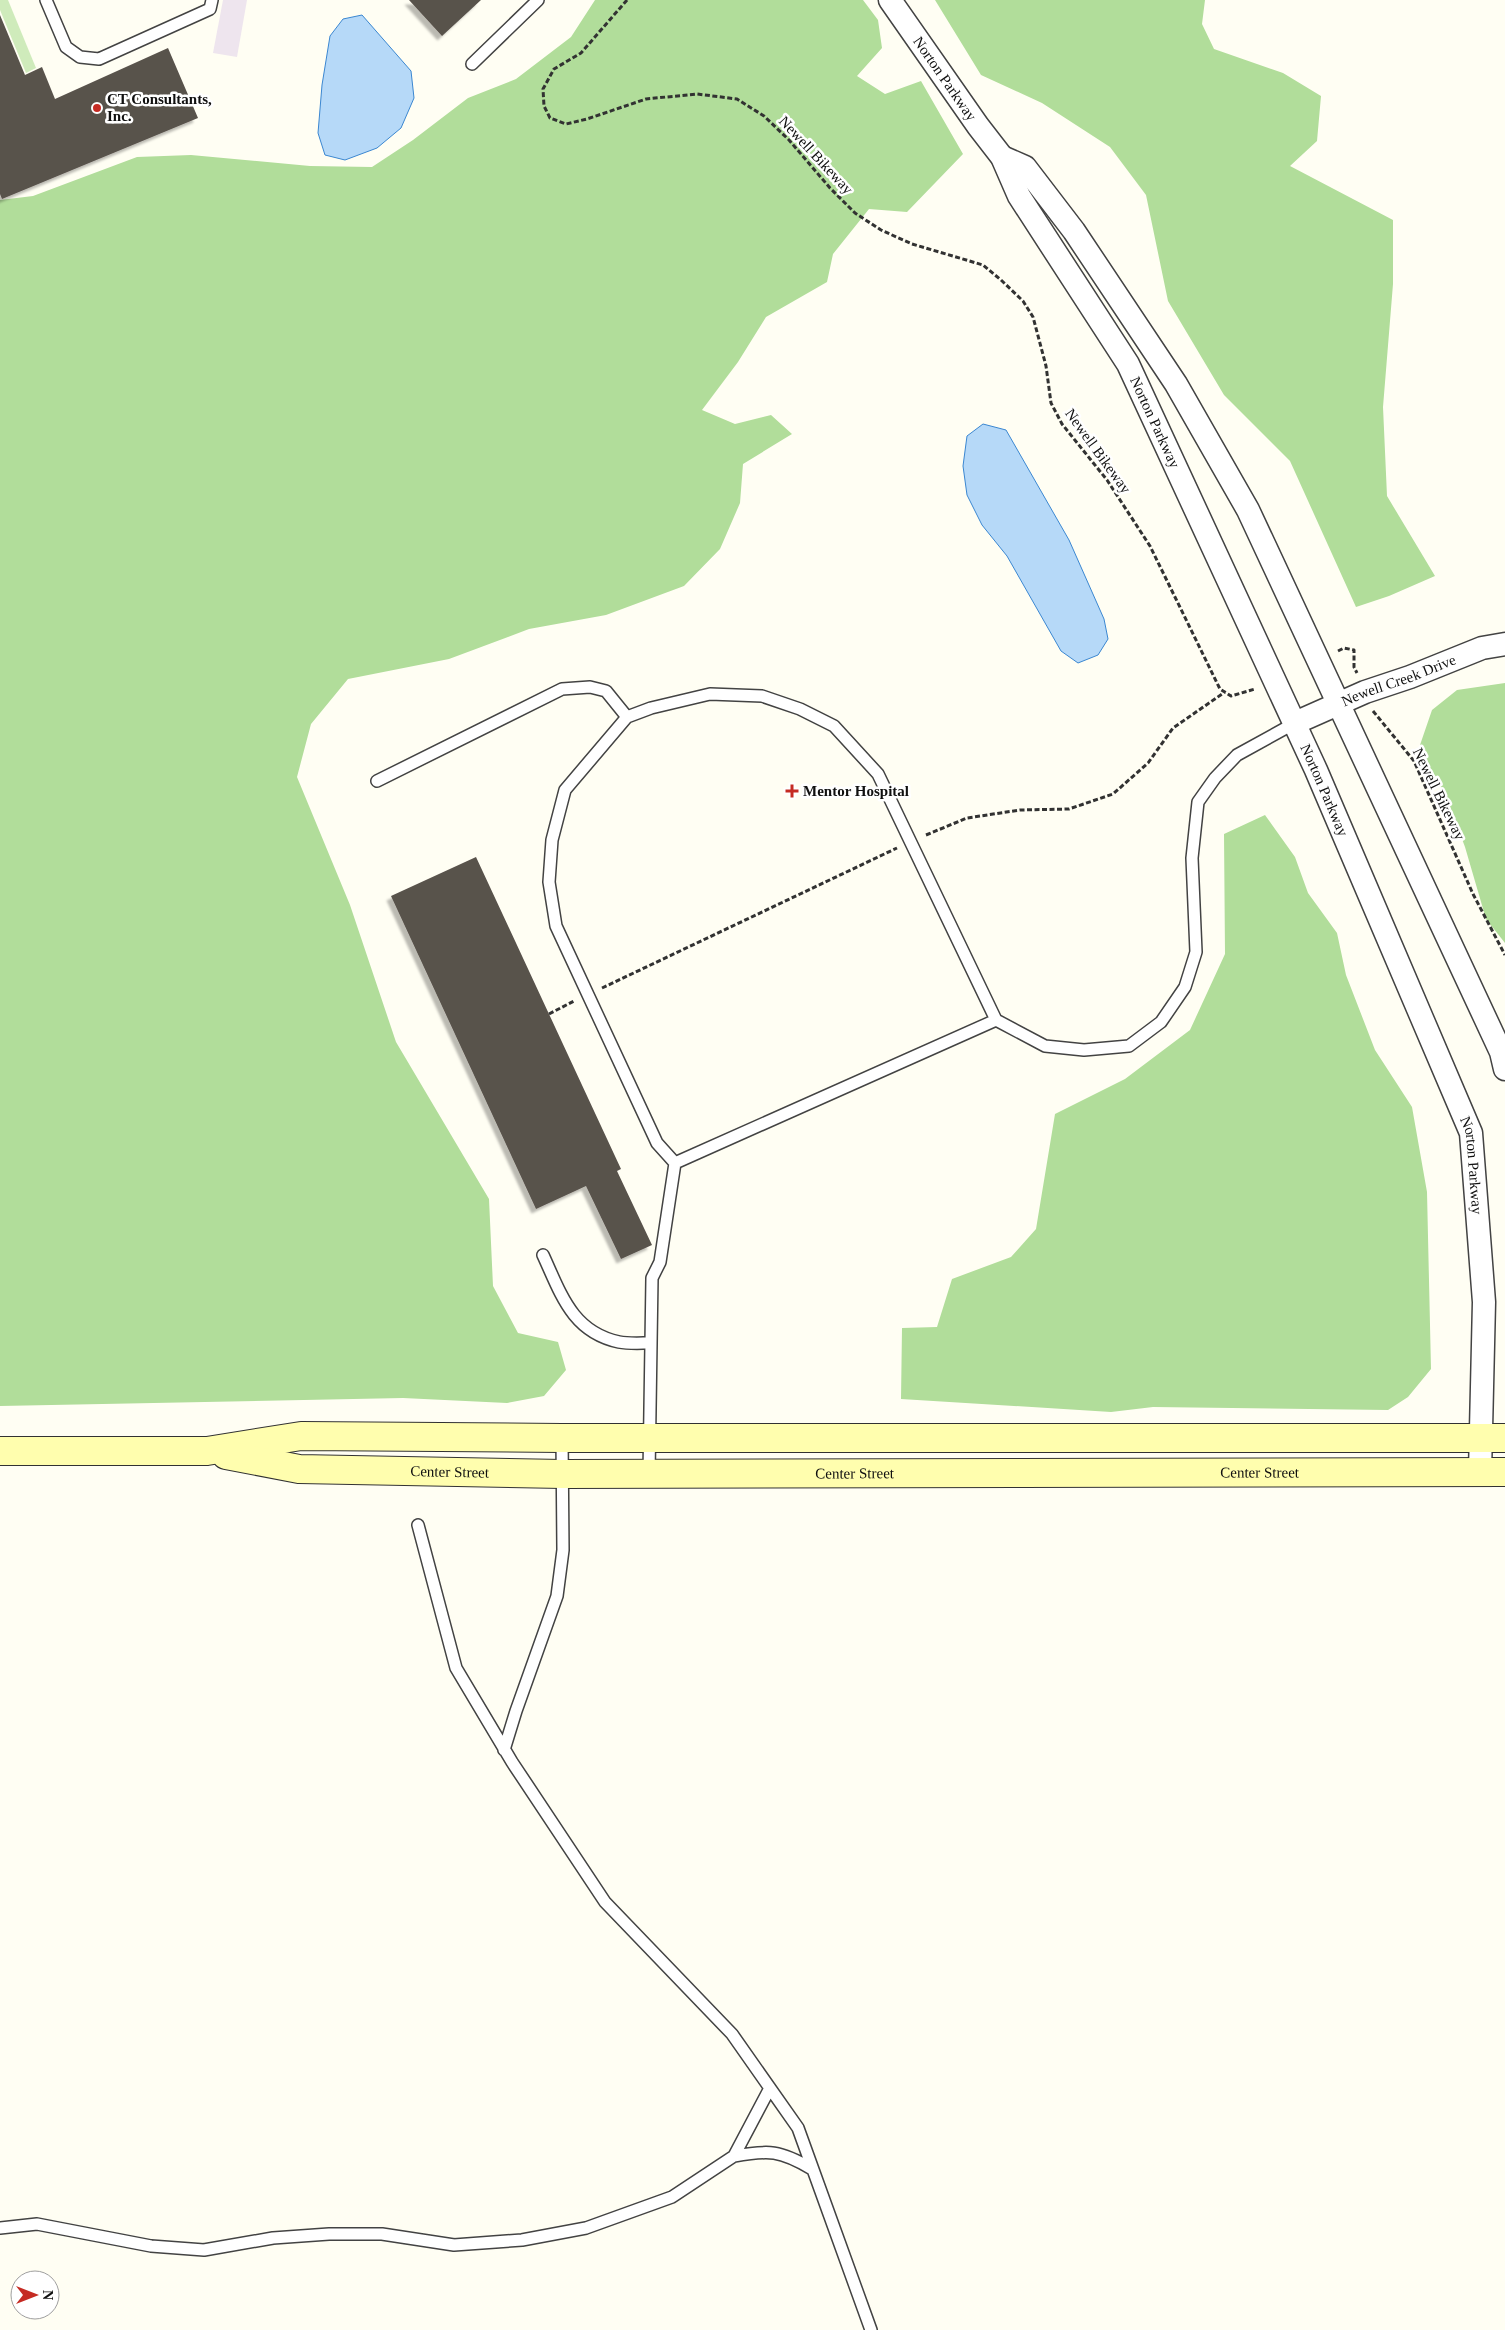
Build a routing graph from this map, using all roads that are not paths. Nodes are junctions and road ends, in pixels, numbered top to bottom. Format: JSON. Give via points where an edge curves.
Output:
{"nodes":[{"id":1,"x":46,"y":0,"type":"edge"},
{"id":2,"x":212,"y":0,"type":"edge"},
{"id":3,"x":538,"y":0,"type":"edge"},
{"id":4,"x":890,"y":0,"type":"edge"},
{"id":5,"x":472,"y":64,"type":"dead end"},
{"id":6,"x":1002,"y":157,"type":"junction"},
{"id":7,"x":1505,"y":644,"type":"edge"},
{"id":8,"x":1338,"y":705,"type":"junction"},
{"id":9,"x":627,"y":717,"type":"junction"},
{"id":10,"x":1295,"y":723,"type":"junction"},
{"id":11,"x":377,"y":781,"type":"dead end"},
{"id":12,"x":996,"y":1020,"type":"junction"},
{"id":13,"x":1505,"y":1068,"type":"edge"},
{"id":14,"x":676,"y":1163,"type":"junction"},
{"id":15,"x":543,"y":1255,"type":"dead end"},
{"id":16,"x":651,"y":1343,"type":"junction"},
{"id":17,"x":562,"y":1438,"type":"junction"},
{"id":18,"x":649,"y":1438,"type":"junction"},
{"id":19,"x":1493,"y":1439,"type":"edge"},
{"id":20,"x":0,"y":1451,"type":"edge"},
{"id":21,"x":207,"y":1451,"type":"junction"},
{"id":22,"x":1493,"y":1472,"type":"edge"},
{"id":23,"x":562,"y":1474,"type":"junction"},
{"id":24,"x":649,"y":1474,"type":"junction"},
{"id":25,"x":418,"y":1525,"type":"dead end"},
{"id":26,"x":504,"y":1750,"type":"junction"},
{"id":27,"x":770,"y":2088,"type":"junction"},
{"id":28,"x":734,"y":2156,"type":"junction"},
{"id":29,"x":812,"y":2169,"type":"junction"},
{"id":30,"x":0,"y":2228,"type":"edge"},
{"id":31,"x":871,"y":2330,"type":"edge"}],
"edges":[{"from":1,"to":2,"type":"lane","via":[[66,47],[80,57],[99,58],[210,9]]},
{"from":3,"to":5,"type":"lane"},
{"from":4,"to":6,"type":"street","name":"Norton Parkway"},
{"from":6,"to":8,"type":"street","name":"Norton Parkway","via":[[1025,167],[1074,231],[1176,384],[1248,510]]},
{"from":6,"to":10,"type":"street","name":"Norton Parkway","via":[[1018,196],[1128,364]]},
{"from":7,"to":8,"type":"street","name":"Newell Creek Drive","via":[[1482,648]]},
{"from":8,"to":10,"type":"street","name":"Newell Creek Drive"},
{"from":8,"to":13,"type":"street","name":"Norton Parkway","via":[[1501,1052]]},
{"from":9,"to":11,"type":"lane","via":[[606,691],[590,687],[562,689]]},
{"from":9,"to":12,"type":"lane","via":[[710,694],[762,696],[800,709],[834,726],[878,774]]},
{"from":9,"to":14,"type":"lane","via":[[565,790],[552,840],[549,882],[556,926],[657,1143]]},
{"from":10,"to":12,"type":"lane","via":[[1237,755],[1198,802],[1192,858],[1196,952],[1185,986],[1161,1022],[1129,1046],[1084,1050],[1045,1046]]},
{"from":10,"to":19,"type":"street","name":"Norton Parkway","via":[[1471,1134]]},
{"from":12,"to":14,"type":"lane"},
{"from":14,"to":16,"type":"lane","via":[[660,1262],[652,1278]]},
{"from":15,"to":16,"type":"lane","via":[[566,1305],[578,1321],[600,1335],[620,1342]]},
{"from":16,"to":18,"type":"lane"},
{"from":17,"to":18,"type":"main road","name":"Center Street"},
{"from":17,"to":21,"type":"main road","name":"Center Street","via":[[301,1436]]},
{"from":17,"to":23,"type":"lane"},
{"from":18,"to":19,"type":"main road","name":"Center Street"},
{"from":18,"to":24,"type":"lane"},
{"from":19,"to":22,"type":"street","name":"Norton Parkway"},
{"from":20,"to":21,"type":"main road","name":"Center Street"},
{"from":21,"to":23,"type":"main road","name":"Center Street","via":[[299,1469]]},
{"from":22,"to":24,"type":"main road","name":"Center Street"},
{"from":23,"to":24,"type":"main road","name":"Center Street"},
{"from":23,"to":26,"type":"lane","via":[[563,1550],[557,1596]]},
{"from":25,"to":26,"type":"lane","via":[[456,1668]]},
{"from":26,"to":27,"type":"lane","via":[[605,1902],[732,2034]]},
{"from":27,"to":28,"type":"lane"},
{"from":27,"to":29,"type":"lane","via":[[798,2128]]},
{"from":28,"to":29,"type":"lane","via":[[780,2153]]},
{"from":28,"to":30,"type":"lane","via":[[672,2197],[586,2228],[522,2240],[454,2244],[382,2234],[329,2234],[272,2238],[204,2250],[151,2246],[37,2224]]},
{"from":29,"to":31,"type":"lane"}]}
